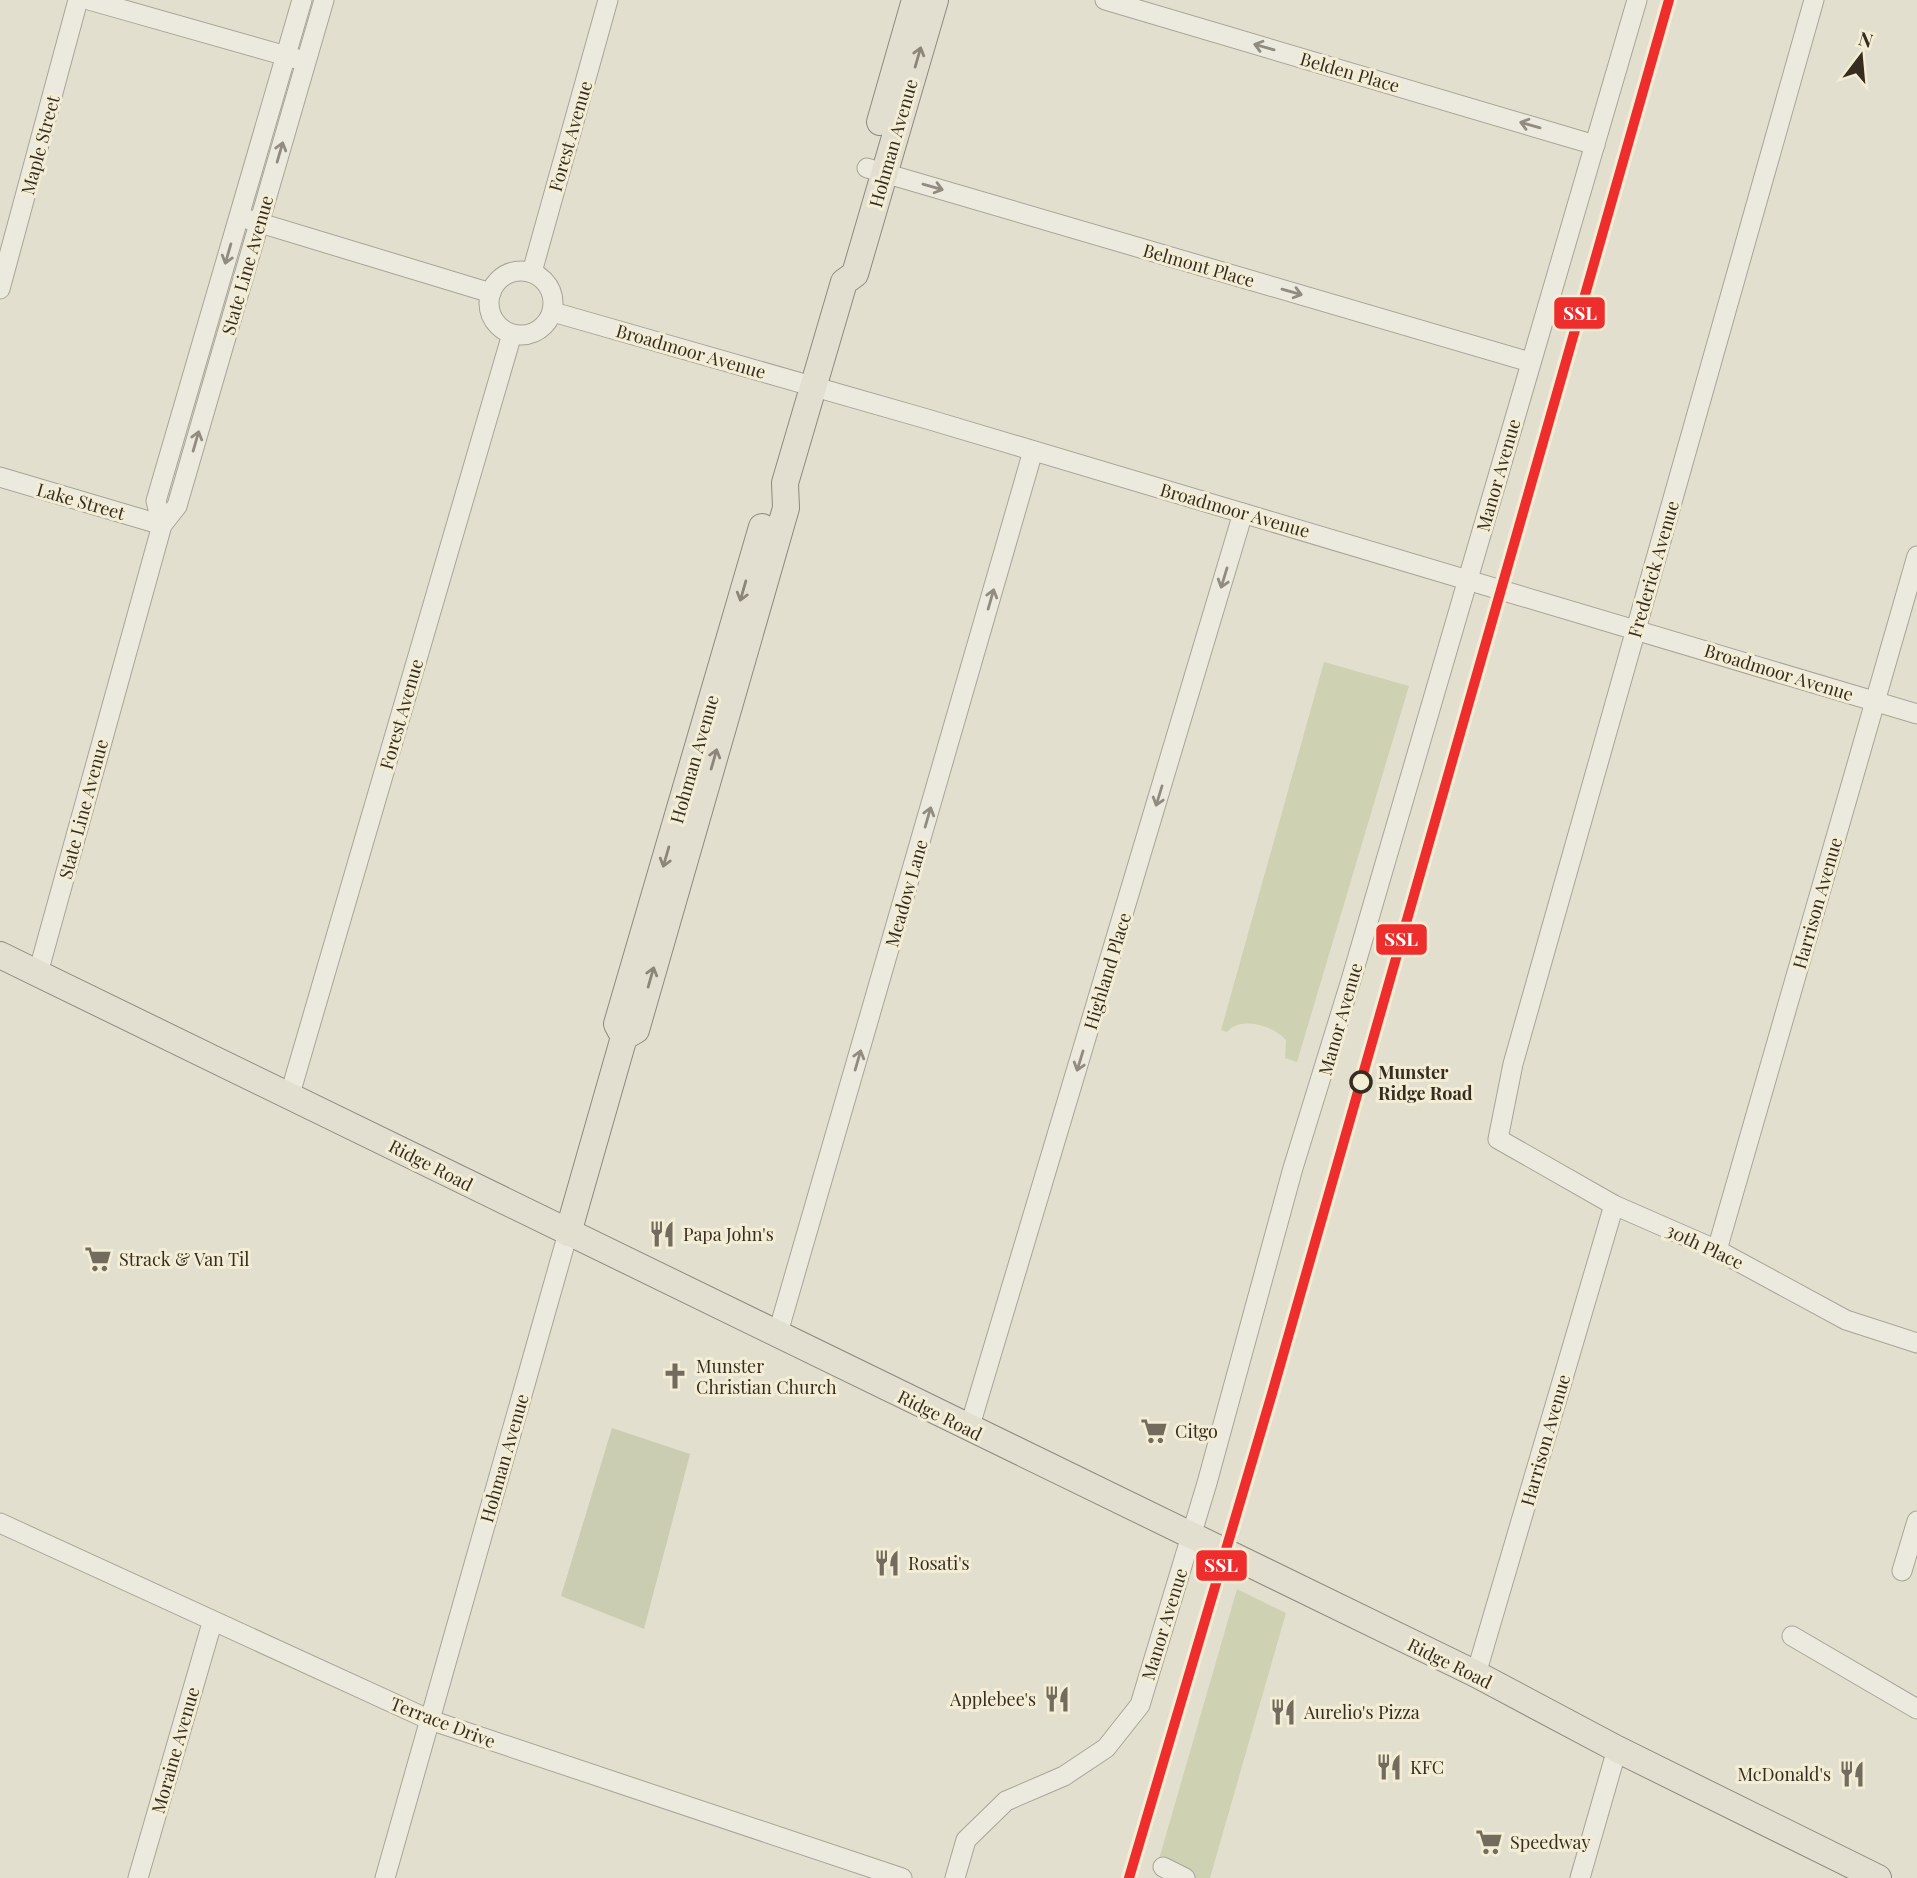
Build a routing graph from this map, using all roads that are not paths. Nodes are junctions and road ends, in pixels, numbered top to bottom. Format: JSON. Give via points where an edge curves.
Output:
{"nodes":[{"id":1,"x":78,"y":0,"type":"edge"},
{"id":2,"x":89,"y":0,"type":"edge"},
{"id":3,"x":302,"y":0,"type":"edge"},
{"id":4,"x":324,"y":0,"type":"edge"},
{"id":5,"x":608,"y":0,"type":"edge"},
{"id":6,"x":915,"y":0,"type":"edge"},
{"id":7,"x":934,"y":0,"type":"edge"},
{"id":8,"x":1105,"y":0,"type":"edge"},
{"id":9,"x":1637,"y":0,"type":"edge"},
{"id":10,"x":1814,"y":0,"type":"edge"},
{"id":11,"x":286,"y":56,"type":"junction"},
{"id":12,"x":306,"y":61,"type":"junction"},
{"id":13,"x":1595,"y":145,"type":"junction"},
{"id":14,"x":876,"y":171,"type":"junction"},
{"id":15,"x":239,"y":216,"type":"junction"},
{"id":16,"x":9,"y":222,"type":"edge"},
{"id":17,"x":259,"y":222,"type":"junction"},
{"id":18,"x":532,"y":272,"type":"junction"},
{"id":19,"x":0,"y":289,"type":"edge"},
{"id":20,"x":491,"y":293,"type":"junction"},
{"id":21,"x":553,"y":312,"type":"junction"},
{"id":22,"x":512,"y":334,"type":"junction"},
{"id":23,"x":1530,"y":362,"type":"junction"},
{"id":24,"x":813,"y":385,"type":"junction"},
{"id":25,"x":1033,"y":451,"type":"junction"},
{"id":26,"x":0,"y":477,"type":"edge"},
{"id":27,"x":1243,"y":513,"type":"junction"},
{"id":28,"x":162,"y":524,"type":"junction"},
{"id":29,"x":1917,"y":556,"type":"edge"},
{"id":30,"x":1469,"y":580,"type":"junction"},
{"id":31,"x":1636,"y":629,"type":"junction"},
{"id":32,"x":1875,"y":701,"type":"junction"},
{"id":33,"x":1917,"y":713,"type":"edge"},
{"id":34,"x":0,"y":955,"type":"edge"},
{"id":35,"x":38,"y":973,"type":"junction"},
{"id":36,"x":290,"y":1094,"type":"junction"},
{"id":37,"x":1498,"y":1139,"type":"joint"},
{"id":38,"x":1615,"y":1205,"type":"junction"},
{"id":39,"x":568,"y":1233,"type":"junction"},
{"id":40,"x":1717,"y":1250,"type":"junction"},
{"id":41,"x":777,"y":1336,"type":"junction"},
{"id":42,"x":1917,"y":1343,"type":"edge"},
{"id":43,"x":970,"y":1429,"type":"junction"},
{"id":44,"x":1917,"y":1521,"type":"edge"},
{"id":45,"x":0,"y":1523,"type":"edge"},
{"id":46,"x":1191,"y":1538,"type":"junction"},
{"id":47,"x":1902,"y":1571,"type":"dead end"},
{"id":48,"x":212,"y":1623,"type":"junction"},
{"id":49,"x":1792,"y":1636,"type":"dead end"},
{"id":50,"x":1476,"y":1674,"type":"junction"},
{"id":51,"x":1917,"y":1709,"type":"edge"},
{"id":52,"x":430,"y":1720,"type":"junction"},
{"id":53,"x":1617,"y":1749,"type":"junction"},
{"id":54,"x":1163,"y":1867,"type":"dead end"},
{"id":55,"x":138,"y":1878,"type":"edge"},
{"id":56,"x":385,"y":1878,"type":"edge"},
{"id":57,"x":902,"y":1878,"type":"edge"},
{"id":58,"x":955,"y":1878,"type":"edge"},
{"id":59,"x":1185,"y":1878,"type":"edge"},
{"id":60,"x":1580,"y":1878,"type":"edge"},
{"id":61,"x":1878,"y":1878,"type":"edge"}],
"edges":[{"from":1,"to":16,"type":"street","name":"Maple Street"},
{"from":2,"to":11,"type":"street"},
{"from":3,"to":11,"type":"street","name":"State Line Avenue"},
{"from":4,"to":12,"type":"street","name":"State Line Avenue"},
{"from":5,"to":18,"type":"street","name":"Forest Avenue"},
{"from":6,"to":14,"type":"main road","name":"Hohman Avenue"},
{"from":14,"to":7,"type":"main road","name":"Hohman Avenue","one_way":true},
{"from":13,"to":8,"type":"street","name":"Belden Place","one_way":true},
{"from":9,"to":13,"type":"street","name":"Manor Avenue"},
{"from":10,"to":31,"type":"street","name":"Frederick Avenue"},
{"from":11,"to":12,"type":"street"},
{"from":11,"to":15,"type":"street","name":"State Line Avenue"},
{"from":17,"to":12,"type":"street","name":"State Line Avenue","one_way":true},
{"from":13,"to":23,"type":"street","name":"Manor Avenue"},
{"from":14,"to":23,"type":"street","name":"Belmont Place","one_way":true},
{"from":14,"to":24,"type":"main road","name":"Hohman Avenue","via":[[839,268],[844,282]]},
{"from":15,"to":17,"type":"street"},
{"from":15,"to":28,"type":"street","name":"State Line Avenue","one_way":true,"via":[[156,501]]},
{"from":16,"to":19,"type":"street","name":"Maple Street"},
{"from":17,"to":20,"type":"street"},
{"from":28,"to":17,"type":"street","name":"State Line Avenue","one_way":true,"via":[[177,506]]},
{"from":18,"to":20,"type":"street","via":[[512,272],[495,284]]},
{"from":18,"to":21,"type":"street","via":[[552,292]]},
{"from":20,"to":22,"type":"street","via":[[495,322]]},
{"from":21,"to":22,"type":"street","via":[[537,331]]},
{"from":21,"to":24,"type":"street","name":"Broadmoor Avenue"},
{"from":22,"to":36,"type":"street","name":"Forest Avenue"},
{"from":23,"to":30,"type":"street","name":"Manor Avenue"},
{"from":24,"to":25,"type":"street","name":"Broadmoor Avenue"},
{"from":24,"to":39,"type":"main road","name":"Hohman Avenue","via":[[785,483],[769,504],[617,1024],[624,1037]]},
{"from":25,"to":27,"type":"street","name":"Broadmoor Avenue"},
{"from":41,"to":25,"type":"street","name":"Meadow Lane","one_way":true},
{"from":26,"to":28,"type":"street","name":"Lake Street"},
{"from":27,"to":30,"type":"street","name":"Broadmoor Avenue"},
{"from":27,"to":43,"type":"street","name":"Highland Place","one_way":true},
{"from":28,"to":35,"type":"street","name":"State Line Avenue"},
{"from":29,"to":32,"type":"street","name":"Harrison Avenue"},
{"from":30,"to":31,"type":"street","name":"Broadmoor Avenue"},
{"from":30,"to":46,"type":"street","name":"Manor Avenue","via":[[1293,1168]]},
{"from":31,"to":32,"type":"street","name":"Broadmoor Avenue"},
{"from":31,"to":37,"type":"street","name":"Frederick Avenue","via":[[1513,1064]]},
{"from":32,"to":33,"type":"street","name":"Broadmoor Avenue"},
{"from":32,"to":40,"type":"street","name":"Harrison Avenue"},
{"from":34,"to":35,"type":"main road","name":"Ridge Road"},
{"from":35,"to":36,"type":"main road","name":"Ridge Road"},
{"from":36,"to":39,"type":"main road","name":"Ridge Road"},
{"from":37,"to":38,"type":"street","name":"30th Place"},
{"from":38,"to":40,"type":"street","name":"30th Place"},
{"from":38,"to":50,"type":"street","name":"Harrison Avenue"},
{"from":39,"to":41,"type":"main road","name":"Ridge Road"},
{"from":39,"to":52,"type":"street","name":"Hohman Avenue"},
{"from":40,"to":42,"type":"street","name":"30th Place","via":[[1846,1320]]},
{"from":41,"to":43,"type":"main road","name":"Ridge Road"},
{"from":43,"to":46,"type":"main road","name":"Ridge Road"},
{"from":44,"to":47,"type":"street"},
{"from":45,"to":48,"type":"street","name":"Terrace Drive"},
{"from":46,"to":50,"type":"main road","name":"Ridge Road"},
{"from":46,"to":58,"type":"street","name":"Manor Avenue","via":[[1140,1704],[1106,1748],[1064,1776],[1006,1801],[966,1840]]},
{"from":48,"to":52,"type":"street","name":"Terrace Drive"},
{"from":48,"to":55,"type":"street","name":"Moraine Avenue"},
{"from":49,"to":51,"type":"street"},
{"from":50,"to":53,"type":"main road","name":"Ridge Road"},
{"from":52,"to":56,"type":"street","name":"Hohman Avenue"},
{"from":52,"to":57,"type":"street","name":"Terrace Drive"},
{"from":53,"to":60,"type":"street"},
{"from":53,"to":61,"type":"main road","name":"Ridge Road"},
{"from":54,"to":59,"type":"street"}]}
